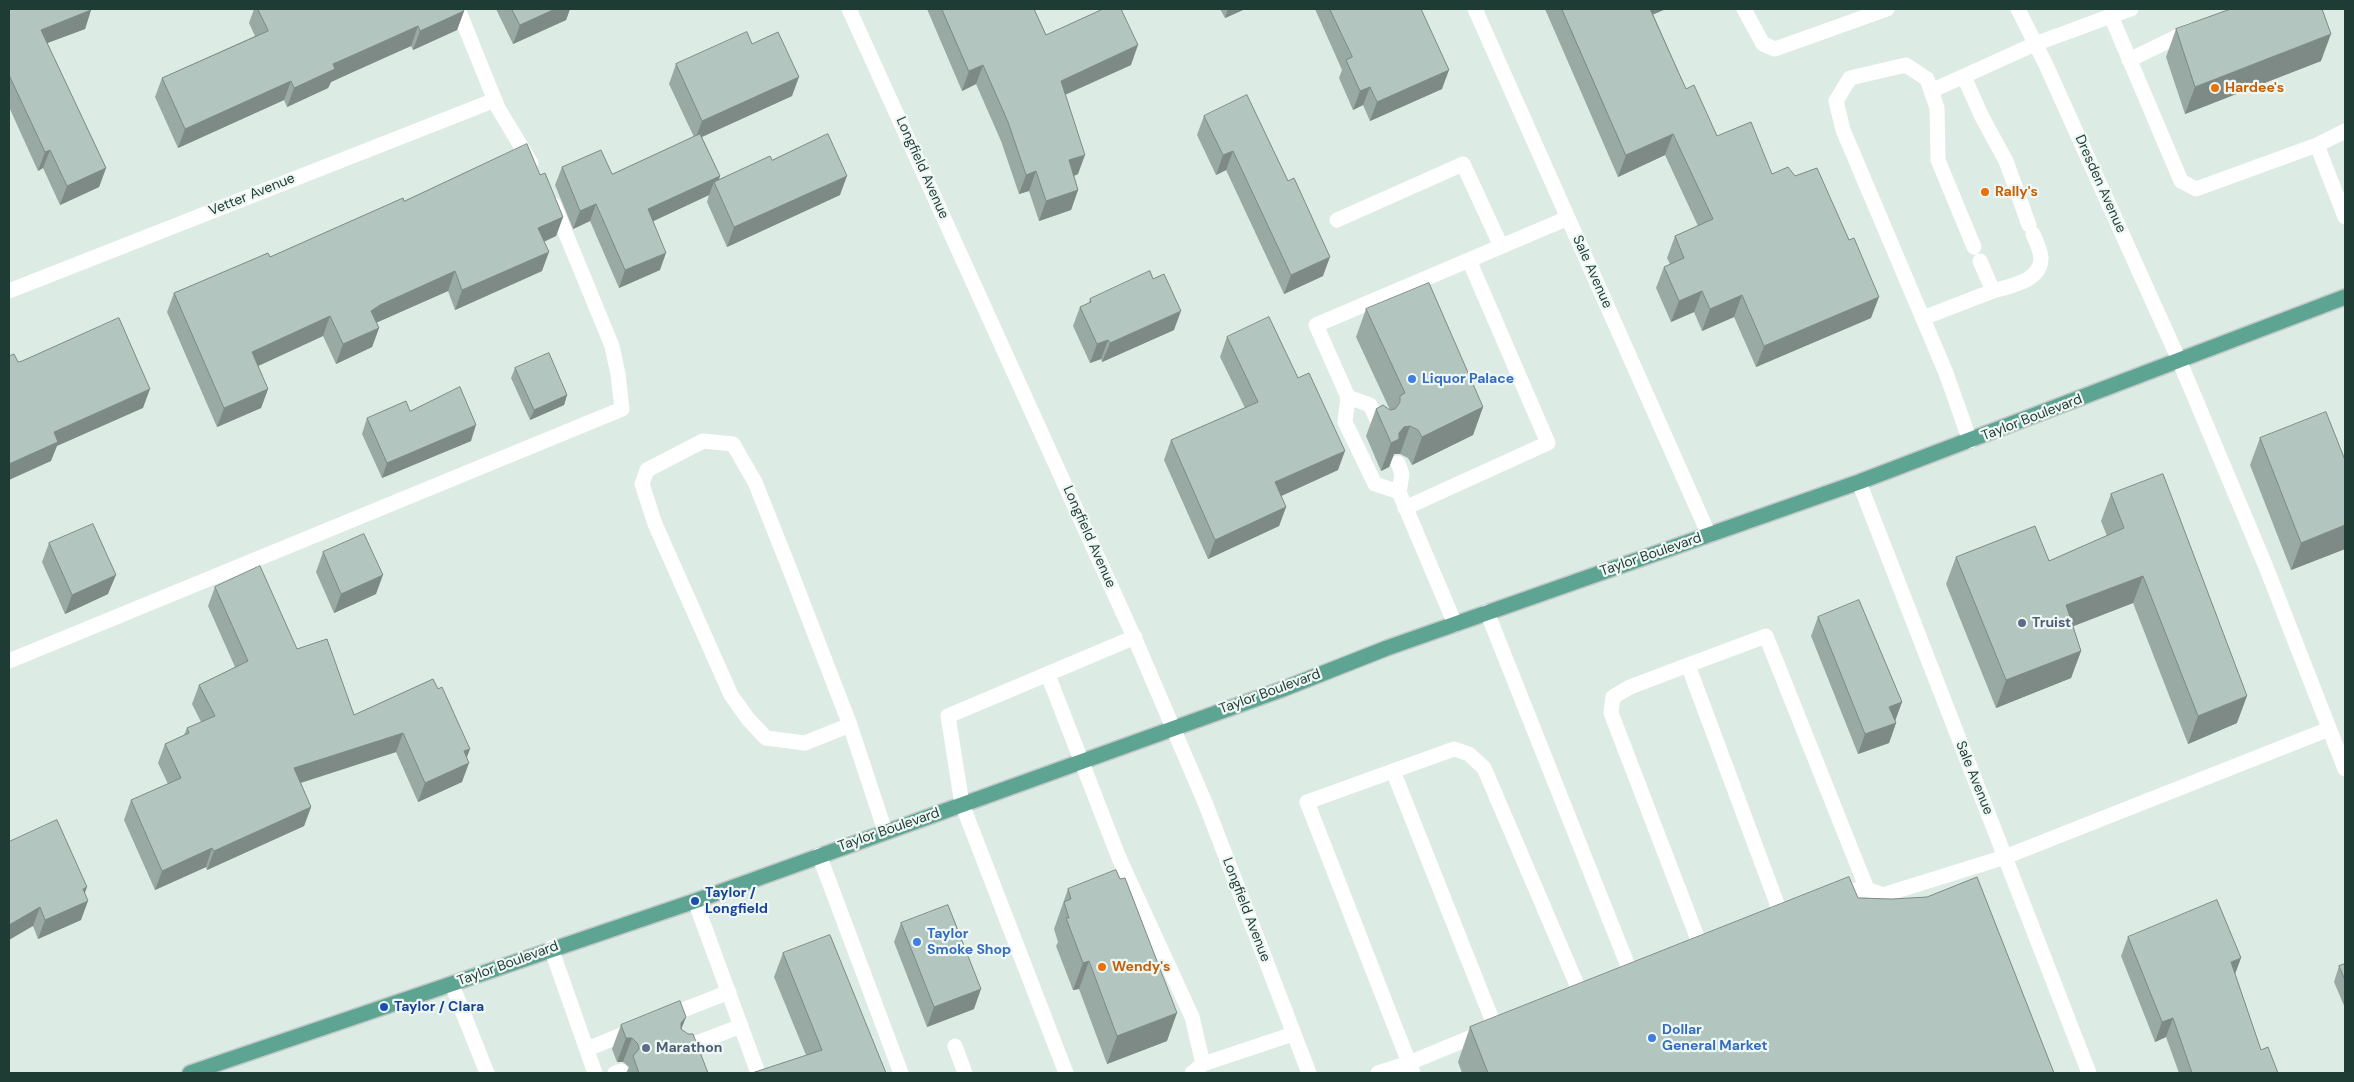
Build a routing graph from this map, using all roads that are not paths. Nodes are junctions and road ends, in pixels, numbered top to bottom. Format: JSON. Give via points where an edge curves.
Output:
{"nodes":[{"id":1,"x":458,"y":9,"type":"edge"},
{"id":2,"x":849,"y":9,"type":"edge"},
{"id":3,"x":1475,"y":9,"type":"edge"},
{"id":4,"x":1744,"y":9,"type":"edge"},
{"id":5,"x":1887,"y":9,"type":"edge"},
{"id":6,"x":2018,"y":9,"type":"edge"},
{"id":7,"x":2131,"y":9,"type":"edge"},
{"id":8,"x":2111,"y":16,"type":"junction"},
{"id":9,"x":2205,"y":24,"type":"edge"},
{"id":10,"x":2035,"y":44,"type":"junction"},
{"id":11,"x":2129,"y":60,"type":"junction"},
{"id":12,"x":1964,"y":77,"type":"junction"},
{"id":13,"x":1931,"y":91,"type":"junction"},
{"id":14,"x":495,"y":100,"type":"junction"},
{"id":15,"x":2345,"y":131,"type":"edge"},
{"id":16,"x":2317,"y":145,"type":"junction"},
{"id":17,"x":541,"y":179,"type":"edge"},
{"id":18,"x":550,"y":196,"type":"edge"},
{"id":19,"x":1568,"y":218,"type":"junction"},
{"id":20,"x":2345,"y":218,"type":"edge"},
{"id":21,"x":1337,"y":220,"type":"dead end"},
{"id":22,"x":1501,"y":246,"type":"junction"},
{"id":23,"x":1974,"y":247,"type":"dead end"},
{"id":24,"x":1469,"y":260,"type":"junction"},
{"id":25,"x":1980,"y":261,"type":"dead end"},
{"id":26,"x":9,"y":291,"type":"edge"},
{"id":27,"x":1993,"y":291,"type":"junction"},
{"id":28,"x":2345,"y":297,"type":"edge"},
{"id":29,"x":1923,"y":318,"type":"junction"},
{"id":30,"x":2179,"y":360,"type":"junction"},
{"id":31,"x":1348,"y":396,"type":"junction"},
{"id":32,"x":1381,"y":428,"type":"edge"},
{"id":33,"x":1970,"y":441,"type":"junction"},
{"id":34,"x":1398,"y":463,"type":"edge"},
{"id":35,"x":1859,"y":482,"type":"junction"},
{"id":36,"x":1399,"y":492,"type":"junction"},
{"id":37,"x":1405,"y":508,"type":"junction"},
{"id":38,"x":1709,"y":535,"type":"junction"},
{"id":39,"x":1487,"y":612,"type":"junction"},
{"id":40,"x":1455,"y":624,"type":"junction"},
{"id":41,"x":1135,"y":638,"type":"junction"},
{"id":42,"x":9,"y":661,"type":"edge"},
{"id":43,"x":1688,"y":665,"type":"junction"},
{"id":44,"x":1048,"y":675,"type":"junction"},
{"id":45,"x":850,"y":724,"type":"junction"},
{"id":46,"x":1173,"y":728,"type":"junction"},
{"id":47,"x":2329,"y":729,"type":"junction"},
{"id":48,"x":1083,"y":761,"type":"junction"},
{"id":49,"x":2345,"y":769,"type":"edge"},
{"id":50,"x":1394,"y":771,"type":"junction"},
{"id":51,"x":962,"y":804,"type":"junction"},
{"id":52,"x":885,"y":830,"type":"junction"},
{"id":53,"x":819,"y":855,"type":"junction"},
{"id":54,"x":2005,"y":857,"type":"junction"},
{"id":55,"x":1867,"y":890,"type":"junction"},
{"id":56,"x":1822,"y":894,"type":"edge"},
{"id":57,"x":695,"y":901,"type":"junction"},
{"id":58,"x":1796,"y":903,"type":"edge"},
{"id":59,"x":1779,"y":909,"type":"junction"},
{"id":60,"x":1761,"y":916,"type":"edge"},
{"id":61,"x":1716,"y":935,"type":"edge"},
{"id":62,"x":1699,"y":942,"type":"junction"},
{"id":63,"x":551,"y":948,"type":"junction"},
{"id":64,"x":1682,"y":949,"type":"edge"},
{"id":65,"x":1647,"y":964,"type":"edge"},
{"id":66,"x":1630,"y":971,"type":"junction"},
{"id":67,"x":1613,"y":978,"type":"edge"},
{"id":68,"x":452,"y":984,"type":"junction"},
{"id":69,"x":1597,"y":985,"type":"edge"},
{"id":70,"x":729,"y":992,"type":"junction"},
{"id":71,"x":1580,"y":992,"type":"junction"},
{"id":72,"x":1563,"y":999,"type":"edge"},
{"id":73,"x":1512,"y":1020,"type":"edge"},
{"id":74,"x":742,"y":1026,"type":"junction"},
{"id":75,"x":1495,"y":1027,"type":"junction"},
{"id":76,"x":1293,"y":1034,"type":"junction"},
{"id":77,"x":955,"y":1046,"type":"dead end"},
{"id":78,"x":587,"y":1049,"type":"junction"},
{"id":79,"x":681,"y":1049,"type":"edge"},
{"id":80,"x":220,"y":1068,"type":"edge"},
{"id":81,"x":1198,"y":1068,"type":"edge"},
{"id":82,"x":1411,"y":1068,"type":"edge"},
{"id":83,"x":190,"y":1073,"type":"edge"},
{"id":84,"x":486,"y":1073,"type":"edge"},
{"id":85,"x":595,"y":1073,"type":"edge"},
{"id":86,"x":758,"y":1073,"type":"edge"},
{"id":87,"x":901,"y":1073,"type":"edge"},
{"id":88,"x":966,"y":1073,"type":"edge"},
{"id":89,"x":1066,"y":1073,"type":"edge"},
{"id":90,"x":1309,"y":1073,"type":"edge"},
{"id":91,"x":1378,"y":1073,"type":"edge"},
{"id":92,"x":2090,"y":1073,"type":"edge"}],
"edges":[{"from":1,"to":14,"type":"street"},
{"from":2,"to":41,"type":"street","name":"Longfield Avenue"},
{"from":3,"to":19,"type":"street","name":"Sale Avenue"},
{"from":4,"to":5,"type":"street","via":[[1763,44],[1775,49]]},
{"from":6,"to":10,"type":"street","name":"Dresden Avenue"},
{"from":7,"to":8,"type":"street"},
{"from":8,"to":10,"type":"street"},
{"from":8,"to":11,"type":"street"},
{"from":9,"to":11,"type":"street"},
{"from":10,"to":12,"type":"street"},
{"from":10,"to":30,"type":"street","name":"Dresden Avenue"},
{"from":11,"to":16,"type":"street","via":[[2181,181],[2196,189]]},
{"from":12,"to":13,"type":"street"},
{"from":12,"to":27,"type":"street","via":[[2006,161],[2041,258],[2035,274],[2025,282]]},
{"from":13,"to":23,"type":"street","via":[[1937,108],[1938,160]]},
{"from":13,"to":29,"type":"street","via":[[1927,79],[1906,65],[1850,78],[1836,101],[1843,130]]},
{"from":14,"to":17,"type":"street"},
{"from":14,"to":26,"type":"street","name":"Vetter Avenue"},
{"from":15,"to":16,"type":"street"},
{"from":16,"to":20,"type":"street"},
{"from":18,"to":42,"type":"street","via":[[612,346],[622,409]]},
{"from":19,"to":22,"type":"street"},
{"from":19,"to":38,"type":"street","name":"Sale Avenue"},
{"from":21,"to":22,"type":"street","via":[[1463,164]]},
{"from":22,"to":24,"type":"street"},
{"from":24,"to":31,"type":"street","via":[[1316,325]]},
{"from":24,"to":37,"type":"street","via":[[1548,442]]},
{"from":25,"to":27,"type":"street"},
{"from":27,"to":29,"type":"street"},
{"from":28,"to":30,"type":"main road","name":"Taylor Boulevard"},
{"from":29,"to":33,"type":"street"},
{"from":30,"to":33,"type":"main road","name":"Taylor Boulevard"},
{"from":30,"to":47,"type":"street","name":"Dresden Avenue","via":[[2266,567]]},
{"from":31,"to":32,"type":"street","via":[[1370,406]]},
{"from":31,"to":36,"type":"street","via":[[1346,422],[1375,484]]},
{"from":33,"to":35,"type":"main road","name":"Taylor Boulevard"},
{"from":34,"to":36,"type":"street","via":[[1402,474]]},
{"from":35,"to":38,"type":"main road","name":"Taylor Boulevard"},
{"from":35,"to":54,"type":"street","name":"Sale Avenue"},
{"from":36,"to":37,"type":"street"},
{"from":37,"to":40,"type":"street"},
{"from":38,"to":39,"type":"main road","name":"Taylor Boulevard"},
{"from":39,"to":40,"type":"main road","name":"Taylor Boulevard"},
{"from":39,"to":66,"type":"street"},
{"from":40,"to":46,"type":"main road","name":"Taylor Boulevard"},
{"from":41,"to":44,"type":"street"},
{"from":41,"to":46,"type":"street","name":"Longfield Avenue"},
{"from":43,"to":55,"type":"street","via":[[1766,636]]},
{"from":43,"to":59,"type":"street"},
{"from":43,"to":62,"type":"street","via":[[1630,687],[1613,697],[1611,713]]},
{"from":44,"to":48,"type":"street"},
{"from":44,"to":51,"type":"street","via":[[948,716]]},
{"from":45,"to":45,"type":"street","via":[[755,482],[733,444],[703,441],[647,470],[642,484],[655,524],[731,695],[748,719],[766,738],[805,743]]},
{"from":45,"to":52,"type":"street"},
{"from":46,"to":48,"type":"main road","name":"Taylor Boulevard"},
{"from":46,"to":76,"type":"street","name":"Longfield Avenue"},
{"from":47,"to":49,"type":"street","name":"Dresden Avenue"},
{"from":47,"to":54,"type":"street"},
{"from":48,"to":51,"type":"main road","name":"Taylor Boulevard"},
{"from":48,"to":81,"type":"street","via":[[1119,858],[1192,1017]]},
{"from":50,"to":71,"type":"street","via":[[1454,749],[1469,754],[1484,768]]},
{"from":50,"to":75,"type":"street"},
{"from":50,"to":82,"type":"street","via":[[1307,802]]},
{"from":51,"to":52,"type":"main road","name":"Taylor Boulevard"},
{"from":51,"to":89,"type":"street"},
{"from":52,"to":53,"type":"main road","name":"Taylor Boulevard"},
{"from":53,"to":57,"type":"main road","name":"Taylor Boulevard"},
{"from":53,"to":87,"type":"street"},
{"from":54,"to":55,"type":"street","via":[[1883,896]]},
{"from":54,"to":92,"type":"street","name":"Sale Avenue"},
{"from":55,"to":56,"type":"street"},
{"from":57,"to":63,"type":"main road","name":"Taylor Boulevard"},
{"from":57,"to":70,"type":"street"},
{"from":58,"to":59,"type":"street"},
{"from":59,"to":60,"type":"street"},
{"from":61,"to":62,"type":"street"},
{"from":62,"to":64,"type":"street"},
{"from":63,"to":68,"type":"main road","name":"Taylor Boulevard"},
{"from":63,"to":78,"type":"street"},
{"from":65,"to":66,"type":"street"},
{"from":66,"to":67,"type":"street"},
{"from":68,"to":80,"type":"main road","name":"Taylor Boulevard"},
{"from":68,"to":84,"type":"street"},
{"from":69,"to":71,"type":"street"},
{"from":70,"to":74,"type":"street"},
{"from":70,"to":78,"type":"street"},
{"from":71,"to":72,"type":"street"},
{"from":73,"to":75,"type":"street"},
{"from":74,"to":79,"type":"street"},
{"from":74,"to":86,"type":"street"},
{"from":75,"to":82,"type":"street"},
{"from":76,"to":81,"type":"street"},
{"from":76,"to":90,"type":"street","name":"Longfield Avenue"},
{"from":77,"to":88,"type":"street"},
{"from":78,"to":85,"type":"street"},
{"from":80,"to":83,"type":"main road","name":"Taylor Boulevard"},
{"from":82,"to":91,"type":"street"}]}
